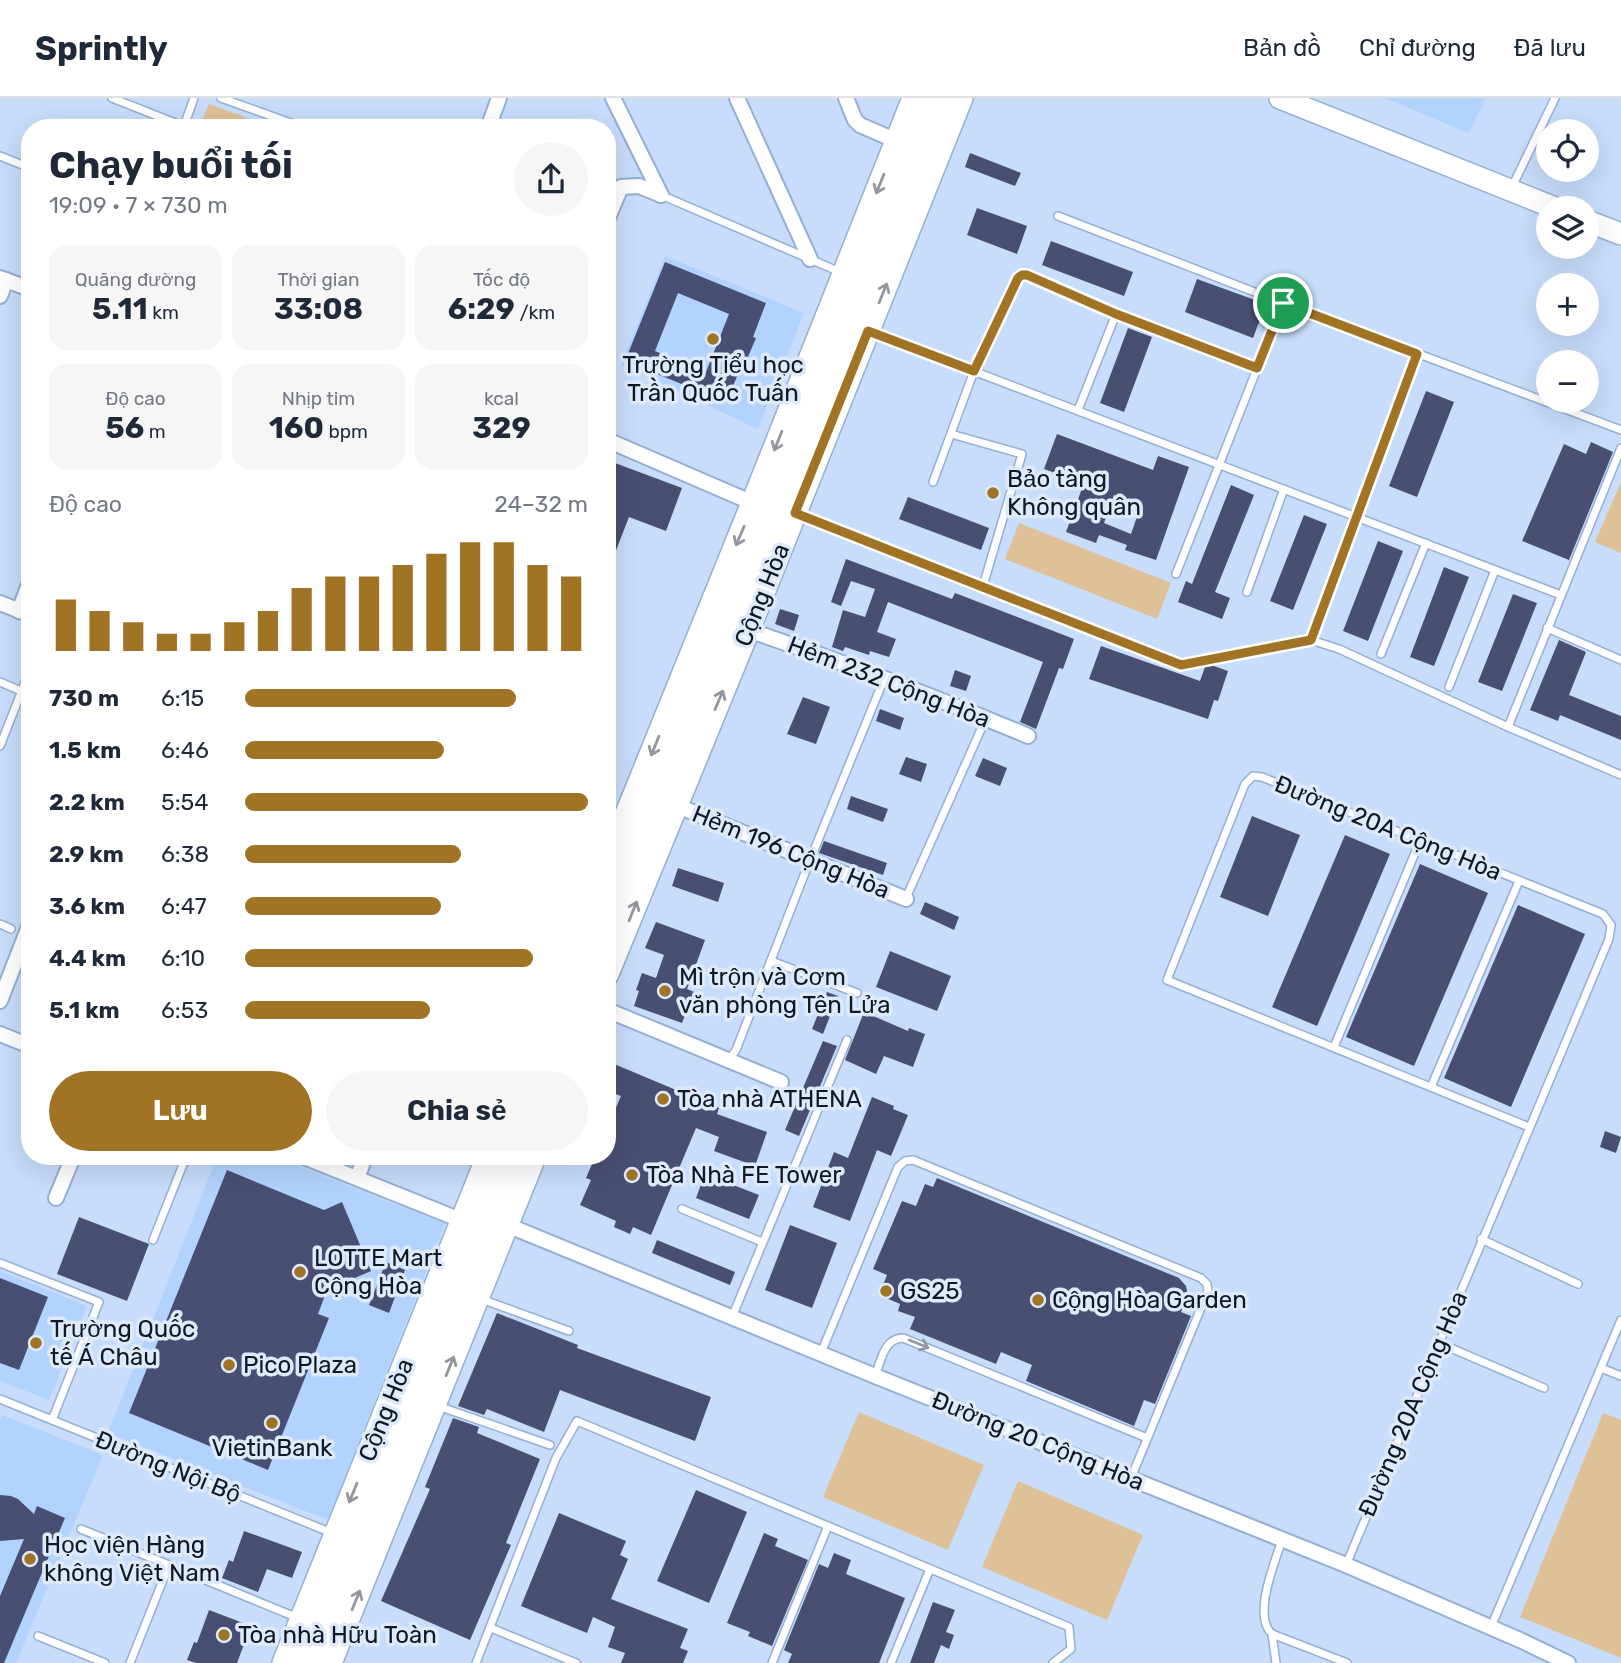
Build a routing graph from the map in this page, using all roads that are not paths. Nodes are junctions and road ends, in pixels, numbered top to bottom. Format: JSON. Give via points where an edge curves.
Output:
{"nodes":[{"id":1,"x":112,"y":98,"type":"edge"},
{"id":2,"x":194,"y":98,"type":"edge"},
{"id":3,"x":221,"y":98,"type":"edge"},
{"id":4,"x":499,"y":98,"type":"edge"},
{"id":5,"x":614,"y":98,"type":"edge"},
{"id":6,"x":737,"y":98,"type":"edge"},
{"id":7,"x":846,"y":98,"type":"edge"},
{"id":8,"x":914,"y":98,"type":"edge"},
{"id":9,"x":938,"y":98,"type":"edge"},
{"id":10,"x":961,"y":98,"type":"edge"},
{"id":11,"x":1280,"y":98,"type":"edge"},
{"id":12,"x":1555,"y":98,"type":"edge"},
{"id":13,"x":166,"y":119,"type":"edge"},
{"id":14,"x":188,"y":119,"type":"edge"},
{"id":15,"x":280,"y":119,"type":"edge"},
{"id":16,"x":491,"y":119,"type":"edge"},
{"id":17,"x":897,"y":141,"type":"junction"},
{"id":18,"x":0,"y":156,"type":"edge"},
{"id":19,"x":21,"y":164,"type":"edge"},
{"id":20,"x":616,"y":186,"type":"edge"},
{"id":21,"x":1510,"y":191,"type":"junction"},
{"id":22,"x":661,"y":195,"type":"junction"},
{"id":23,"x":1536,"y":201,"type":"edge"},
{"id":24,"x":1058,"y":216,"type":"dead end"},
{"id":25,"x":1599,"y":226,"type":"edge"},
{"id":26,"x":1621,"y":234,"type":"edge"},
{"id":27,"x":810,"y":259,"type":"junction"},
{"id":28,"x":844,"y":274,"type":"junction"},
{"id":29,"x":3,"y":279,"type":"edge"},
{"id":30,"x":21,"y":286,"type":"edge"},
{"id":31,"x":0,"y":296,"type":"edge"},
{"id":32,"x":1283,"y":303,"type":"junction"},
{"id":33,"x":1116,"y":314,"type":"junction"},
{"id":34,"x":868,"y":331,"type":"junction"},
{"id":35,"x":1417,"y":354,"type":"junction"},
{"id":36,"x":1257,"y":368,"type":"junction"},
{"id":37,"x":974,"y":371,"type":"junction"},
{"id":38,"x":1078,"y":410,"type":"junction"},
{"id":39,"x":1621,"y":430,"type":"edge"},
{"id":40,"x":951,"y":434,"type":"junction"},
{"id":41,"x":616,"y":444,"type":"edge"},
{"id":42,"x":1621,"y":448,"type":"edge"},
{"id":43,"x":1218,"y":464,"type":"junction"},
{"id":44,"x":933,"y":482,"type":"dead end"},
{"id":45,"x":1284,"y":488,"type":"junction"},
{"id":46,"x":774,"y":507,"type":"junction"},
{"id":47,"x":1356,"y":517,"type":"junction"},
{"id":48,"x":1426,"y":543,"type":"junction"},
{"id":49,"x":1495,"y":570,"type":"junction"},
{"id":50,"x":1176,"y":574,"type":"dead end"},
{"id":51,"x":983,"y":586,"type":"junction"},
{"id":52,"x":1247,"y":592,"type":"dead end"},
{"id":53,"x":1561,"y":595,"type":"junction"},
{"id":54,"x":0,"y":603,"type":"edge"},
{"id":55,"x":21,"y":612,"type":"edge"},
{"id":56,"x":1547,"y":628,"type":"junction"},
{"id":57,"x":748,"y":630,"type":"junction"},
{"id":58,"x":1311,"y":640,"type":"junction"},
{"id":59,"x":1381,"y":654,"type":"dead end"},
{"id":60,"x":1621,"y":660,"type":"edge"},
{"id":61,"x":884,"y":678,"type":"junction"},
{"id":62,"x":0,"y":682,"type":"edge"},
{"id":63,"x":1449,"y":687,"type":"dead end"},
{"id":64,"x":21,"y":691,"type":"edge"},
{"id":65,"x":21,"y":694,"type":"edge"},
{"id":66,"x":986,"y":718,"type":"junction"},
{"id":67,"x":1508,"y":727,"type":"junction"},
{"id":68,"x":1028,"y":736,"type":"dead end"},
{"id":69,"x":0,"y":746,"type":"edge"},
{"id":70,"x":1621,"y":775,"type":"edge"},
{"id":71,"x":675,"y":805,"type":"junction"},
{"id":72,"x":616,"y":841,"type":"edge"},
{"id":73,"x":1420,"y":841,"type":"junction"},
{"id":74,"x":810,"y":860,"type":"junction"},
{"id":75,"x":1519,"y":881,"type":"junction"},
{"id":76,"x":616,"y":898,"type":"edge"},
{"id":77,"x":906,"y":899,"type":"joint"},
{"id":78,"x":0,"y":924,"type":"edge"},
{"id":79,"x":11,"y":929,"type":"dead end"},
{"id":80,"x":21,"y":947,"type":"edge"},
{"id":81,"x":616,"y":952,"type":"edge"},
{"id":82,"x":771,"y":961,"type":"junction"},
{"id":83,"x":858,"y":993,"type":"dead end"},
{"id":84,"x":0,"y":1000,"type":"edge"},
{"id":85,"x":616,"y":1014,"type":"edge"},
{"id":86,"x":0,"y":1034,"type":"edge"},
{"id":87,"x":847,"y":1040,"type":"dead end"},
{"id":88,"x":21,"y":1042,"type":"edge"},
{"id":89,"x":1334,"y":1047,"type":"junction"},
{"id":90,"x":729,"y":1061,"type":"junction"},
{"id":91,"x":781,"y":1082,"type":"dead end"},
{"id":92,"x":1431,"y":1087,"type":"junction"},
{"id":93,"x":1529,"y":1127,"type":"junction"},
{"id":94,"x":69,"y":1165,"type":"edge"},
{"id":95,"x":183,"y":1165,"type":"edge"},
{"id":96,"x":324,"y":1165,"type":"edge"},
{"id":97,"x":362,"y":1165,"type":"edge"},
{"id":98,"x":485,"y":1165,"type":"edge"},
{"id":99,"x":509,"y":1165,"type":"edge"},
{"id":100,"x":531,"y":1165,"type":"edge"},
{"id":101,"x":357,"y":1178,"type":"junction"},
{"id":102,"x":56,"y":1198,"type":"dead end"},
{"id":103,"x":682,"y":1209,"type":"dead end"},
{"id":104,"x":463,"y":1221,"type":"junction"},
{"id":105,"x":507,"y":1224,"type":"junction"},
{"id":106,"x":1481,"y":1239,"type":"junction"},
{"id":107,"x":153,"y":1240,"type":"dead end"},
{"id":108,"x":762,"y":1242,"type":"junction"},
{"id":109,"x":0,"y":1263,"type":"edge"},
{"id":110,"x":1578,"y":1284,"type":"dead end"},
{"id":111,"x":477,"y":1297,"type":"junction"},
{"id":112,"x":732,"y":1317,"type":"junction"},
{"id":113,"x":1621,"y":1320,"type":"edge"},
{"id":114,"x":569,"y":1331,"type":"dead end"},
{"id":115,"x":1439,"y":1343,"type":"junction"},
{"id":116,"x":821,"y":1353,"type":"junction"},
{"id":117,"x":1601,"y":1368,"type":"junction"},
{"id":118,"x":875,"y":1376,"type":"junction"},
{"id":119,"x":1621,"y":1376,"type":"edge"},
{"id":120,"x":1544,"y":1388,"type":"dead end"},
{"id":121,"x":0,"y":1399,"type":"edge"},
{"id":122,"x":434,"y":1405,"type":"junction"},
{"id":123,"x":52,"y":1420,"type":"junction"},
{"id":124,"x":1147,"y":1438,"type":"junction"},
{"id":125,"x":550,"y":1445,"type":"dead end"},
{"id":126,"x":1131,"y":1478,"type":"junction"},
{"id":127,"x":828,"y":1526,"type":"junction"},
{"id":128,"x":81,"y":1530,"type":"dead end"},
{"id":129,"x":336,"y":1535,"type":"junction"},
{"id":130,"x":1282,"y":1539,"type":"junction"},
{"id":131,"x":169,"y":1565,"type":"junction"},
{"id":132,"x":1346,"y":1565,"type":"junction"},
{"id":133,"x":930,"y":1569,"type":"junction"},
{"id":134,"x":302,"y":1619,"type":"junction"},
{"id":135,"x":491,"y":1628,"type":"junction"},
{"id":136,"x":1490,"y":1628,"type":"junction"},
{"id":137,"x":1272,"y":1634,"type":"junction"},
{"id":138,"x":38,"y":1636,"type":"dead end"},
{"id":139,"x":105,"y":1663,"type":"edge"},
{"id":140,"x":130,"y":1663,"type":"edge"},
{"id":141,"x":284,"y":1663,"type":"edge"},
{"id":142,"x":307,"y":1663,"type":"edge"},
{"id":143,"x":330,"y":1663,"type":"edge"},
{"id":144,"x":476,"y":1663,"type":"edge"},
{"id":145,"x":576,"y":1663,"type":"edge"},
{"id":146,"x":772,"y":1663,"type":"edge"},
{"id":147,"x":891,"y":1663,"type":"edge"},
{"id":148,"x":1053,"y":1663,"type":"edge"},
{"id":149,"x":1276,"y":1663,"type":"edge"},
{"id":150,"x":1348,"y":1663,"type":"edge"},
{"id":151,"x":1568,"y":1663,"type":"edge"}],
"edges":[{"from":1,"to":13,"type":"lane"},
{"from":2,"to":14,"type":"lane"},
{"from":3,"to":15,"type":"lane"},
{"from":4,"to":16,"type":"street"},
{"from":5,"to":22,"type":"street"},
{"from":6,"to":27,"type":"street"},
{"from":7,"to":17,"type":"street","via":[[860,125]]},
{"from":8,"to":17,"type":"main road","name":"Cộng Hòa"},
{"from":9,"to":46,"type":"main road"},
{"from":34,"to":10,"type":"main road","name":"Cộng Hòa","one_way":true},
{"from":11,"to":21,"type":"main road"},
{"from":12,"to":21,"type":"lane"},
{"from":17,"to":28,"type":"main road","name":"Cộng Hòa","one_way":true},
{"from":18,"to":19,"type":"lane"},
{"from":20,"to":22,"type":"street","via":[[639,186]]},
{"from":21,"to":23,"type":"main road"},
{"from":22,"to":27,"type":"lane"},
{"from":24,"to":32,"type":"lane"},
{"from":25,"to":26,"type":"main road"},
{"from":27,"to":28,"type":"lane"},
{"from":28,"to":46,"type":"main road","name":"Cộng Hòa","one_way":true},
{"from":29,"to":30,"type":"street"},
{"from":29,"to":31,"type":"street"},
{"from":32,"to":35,"type":"lane"},
{"from":32,"to":36,"type":"lane"},
{"from":33,"to":36,"type":"lane"},
{"from":33,"to":37,"type":"lane","via":[[1022,275]]},
{"from":33,"to":38,"type":"lane"},
{"from":34,"to":37,"type":"lane"},
{"from":34,"to":46,"type":"main road","name":"Cộng Hòa"},
{"from":35,"to":39,"type":"lane"},
{"from":35,"to":47,"type":"lane"},
{"from":36,"to":43,"type":"lane"},
{"from":37,"to":38,"type":"lane"},
{"from":37,"to":40,"type":"lane"},
{"from":38,"to":43,"type":"lane"},
{"from":40,"to":44,"type":"lane"},
{"from":40,"to":51,"type":"lane","via":[[1022,454]]},
{"from":41,"to":46,"type":"street"},
{"from":42,"to":53,"type":"lane"},
{"from":43,"to":45,"type":"lane"},
{"from":43,"to":50,"type":"lane"},
{"from":45,"to":47,"type":"lane"},
{"from":45,"to":52,"type":"lane"},
{"from":46,"to":51,"type":"lane"},
{"from":46,"to":57,"type":"main road","name":"Cộng Hòa"},
{"from":46,"to":72,"type":"main road","name":"Cộng Hòa","one_way":true},
{"from":46,"to":76,"type":"main road","name":"Cộng Hòa"},
{"from":47,"to":48,"type":"lane"},
{"from":47,"to":58,"type":"lane"},
{"from":48,"to":49,"type":"lane"},
{"from":48,"to":59,"type":"lane"},
{"from":49,"to":53,"type":"lane"},
{"from":49,"to":63,"type":"lane"},
{"from":51,"to":58,"type":"lane","via":[[1181,665]]},
{"from":53,"to":56,"type":"lane"},
{"from":54,"to":55,"type":"street"},
{"from":56,"to":60,"type":"lane"},
{"from":56,"to":67,"type":"lane"},
{"from":57,"to":61,"type":"street","name":"Hẻm 232 Cộng Hòa"},
{"from":71,"to":57,"type":"main road","name":"Cộng Hòa","one_way":true},
{"from":58,"to":67,"type":"lane"},
{"from":61,"to":66,"type":"street","name":"Hẻm 232 Cộng Hòa"},
{"from":61,"to":74,"type":"lane"},
{"from":62,"to":64,"type":"lane"},
{"from":65,"to":69,"type":"lane"},
{"from":66,"to":68,"type":"street","name":"Hẻm 232 Cộng Hòa"},
{"from":66,"to":77,"type":"lane"},
{"from":67,"to":70,"type":"lane"},
{"from":71,"to":74,"type":"street","name":"Hẻm 196 Cộng Hòa"},
{"from":81,"to":71,"type":"main road","name":"Cộng Hòa","one_way":true},
{"from":73,"to":75,"type":"lane","name":"Đường 20A Cộng Hòa"},
{"from":73,"to":89,"type":"lane"},
{"from":73,"to":89,"type":"lane","name":"Đường 20A Cộng Hòa","via":[[1262,777],[1253,776],[1245,784],[1167,979]]},
{"from":74,"to":77,"type":"street","name":"Hẻm 196 Cộng Hòa"},
{"from":74,"to":82,"type":"lane"},
{"from":75,"to":92,"type":"lane"},
{"from":75,"to":93,"type":"lane","name":"Đường 20A Cộng Hòa","via":[[1603,914],[1611,925]]},
{"from":78,"to":79,"type":"lane"},
{"from":80,"to":84,"type":"street"},
{"from":82,"to":83,"type":"lane"},
{"from":82,"to":90,"type":"lane"},
{"from":85,"to":90,"type":"street"},
{"from":86,"to":88,"type":"street"},
{"from":87,"to":108,"type":"lane"},
{"from":89,"to":92,"type":"lane","name":"Đường 20A Cộng Hòa"},
{"from":90,"to":91,"type":"street"},
{"from":92,"to":93,"type":"lane","name":"Đường 20A Cộng Hòa"},
{"from":93,"to":106,"type":"lane","name":"Đường 20A Cộng Hòa"},
{"from":94,"to":102,"type":"street"},
{"from":95,"to":107,"type":"lane"},
{"from":96,"to":101,"type":"street"},
{"from":97,"to":101,"type":"street"},
{"from":98,"to":104,"type":"main road","name":"Cộng Hòa"},
{"from":99,"to":142,"type":"main road","name":"Cộng Hòa"},
{"from":100,"to":105,"type":"main road","name":"Cộng Hòa"},
{"from":101,"to":104,"type":"street"},
{"from":103,"to":108,"type":"lane"},
{"from":104,"to":129,"type":"main road","name":"Cộng Hòa","one_way":true},
{"from":105,"to":111,"type":"main road","name":"Cộng Hòa"},
{"from":105,"to":112,"type":"street","name":"Đường 20 Cộng Hòa"},
{"from":106,"to":110,"type":"lane"},
{"from":106,"to":115,"type":"lane","name":"Đường 20A Cộng Hòa"},
{"from":108,"to":112,"type":"lane"},
{"from":109,"to":123,"type":"lane","via":[[99,1302]]},
{"from":111,"to":114,"type":"lane"},
{"from":122,"to":111,"type":"main road","name":"Cộng Hòa","one_way":true},
{"from":112,"to":116,"type":"street","name":"Đường 20 Cộng Hòa"},
{"from":113,"to":117,"type":"lane"},
{"from":115,"to":120,"type":"lane"},
{"from":115,"to":132,"type":"lane","name":"Đường 20A Cộng Hòa"},
{"from":116,"to":118,"type":"street","name":"Đường 20 Cộng Hòa"},
{"from":116,"to":124,"type":"lane","via":[[898,1167],[913,1160],[1207,1284],[1209,1292]]},
{"from":117,"to":119,"type":"lane"},
{"from":117,"to":136,"type":"lane"},
{"from":118,"to":124,"type":"lane","one_way":true,"via":[[891,1340],[903,1338]]},
{"from":118,"to":126,"type":"street","name":"Đường 20 Cộng Hòa"},
{"from":121,"to":123,"type":"lane","name":"Đường Nội Bộ"},
{"from":122,"to":125,"type":"lane"},
{"from":143,"to":122,"type":"main road","name":"Cộng Hòa","one_way":true},
{"from":123,"to":129,"type":"lane","name":"Đường Nội Bộ"},
{"from":124,"to":126,"type":"lane"},
{"from":126,"to":130,"type":"street","name":"Đường 20 Cộng Hòa"},
{"from":127,"to":133,"type":"lane"},
{"from":127,"to":135,"type":"lane","via":[[577,1421],[556,1458]]},
{"from":127,"to":146,"type":"lane"},
{"from":128,"to":131,"type":"lane"},
{"from":129,"to":134,"type":"main road","name":"Cộng Hòa"},
{"from":130,"to":132,"type":"street","name":"Đường 20 Cộng Hòa"},
{"from":130,"to":137,"type":"lane","via":[[1265,1599],[1266,1629]]},
{"from":131,"to":134,"type":"lane"},
{"from":131,"to":140,"type":"lane"},
{"from":132,"to":136,"type":"street","name":"Đường 20 Cộng Hòa"},
{"from":133,"to":147,"type":"lane"},
{"from":133,"to":148,"type":"lane","via":[[1069,1627],[1072,1649]]},
{"from":134,"to":141,"type":"main road","name":"Cộng Hòa"},
{"from":135,"to":144,"type":"lane"},
{"from":135,"to":145,"type":"lane"},
{"from":136,"to":151,"type":"street","name":"Đường 20 Cộng Hòa"},
{"from":137,"to":149,"type":"lane"},
{"from":137,"to":150,"type":"lane"},
{"from":138,"to":139,"type":"lane"}]}
